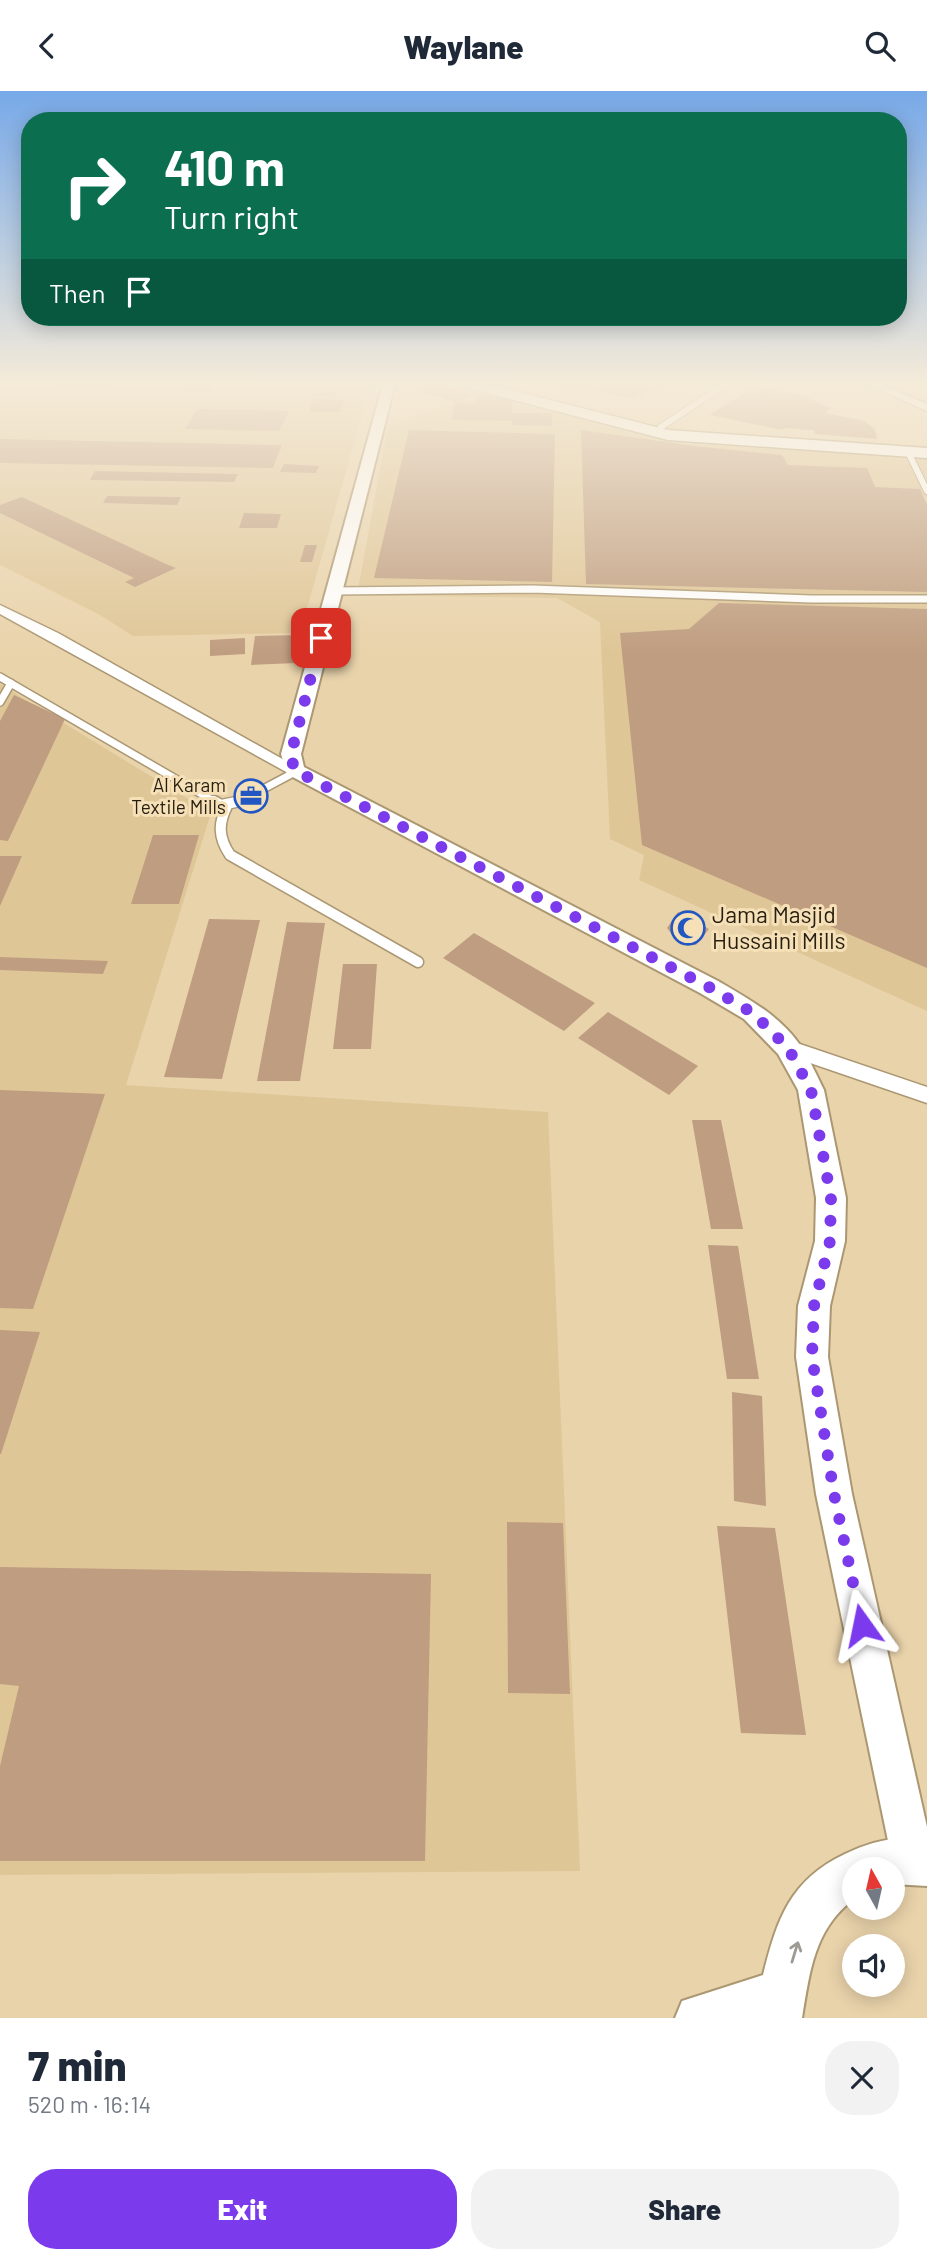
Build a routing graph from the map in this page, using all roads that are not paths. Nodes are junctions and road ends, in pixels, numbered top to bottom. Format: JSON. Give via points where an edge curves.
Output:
{"nodes":[{"id":1,"x":365,"y":474,"type":"edge"},
{"id":2,"x":919,"y":474,"type":"edge"},
{"id":3,"x":927,"y":491,"type":"edge"},
{"id":4,"x":333,"y":591,"type":"junction"},
{"id":5,"x":927,"y":599,"type":"edge"},
{"id":6,"x":0,"y":609,"type":"edge"},
{"id":7,"x":0,"y":677,"type":"edge"},
{"id":8,"x":11,"y":683,"type":"junction"},
{"id":9,"x":0,"y":702,"type":"edge"},
{"id":10,"x":296,"y":771,"type":"junction"},
{"id":11,"x":228,"y":804,"type":"junction"},
{"id":12,"x":418,"y":962,"type":"dead end"},
{"id":13,"x":788,"y":1048,"type":"junction"},
{"id":14,"x":927,"y":1094,"type":"edge"},
{"id":15,"x":920,"y":1861,"type":"edge"},
{"id":16,"x":842,"y":1879,"type":"edge"},
{"id":17,"x":780,"y":2006,"type":"edge"},
{"id":18,"x":699,"y":2018,"type":"edge"}],
"edges":[{"from":1,"to":4,"type":"street"},
{"from":2,"to":3,"type":"lane"},
{"from":4,"to":5,"type":"lane","via":[[532,589],[811,600]]},
{"from":4,"to":10,"type":"street","via":[[291,754]]},
{"from":6,"to":10,"type":"street"},
{"from":7,"to":8,"type":"lane"},
{"from":8,"to":9,"type":"lane"},
{"from":8,"to":11,"type":"lane","via":[[221,805]]},
{"from":10,"to":11,"type":"lane"},
{"from":10,"to":13,"type":"street","via":[[709,987],[753,1013]]},
{"from":11,"to":12,"type":"lane","via":[[218,830],[230,855]]},
{"from":13,"to":14,"type":"street"},
{"from":13,"to":15,"type":"street","via":[[811,1090],[831,1198],[830,1241],[814,1306],[812,1357],[834,1494]]},
{"from":17,"to":16,"type":"main road","one_way":true,"via":[[806,1914]]},
{"from":17,"to":18,"type":"main road"}]}
